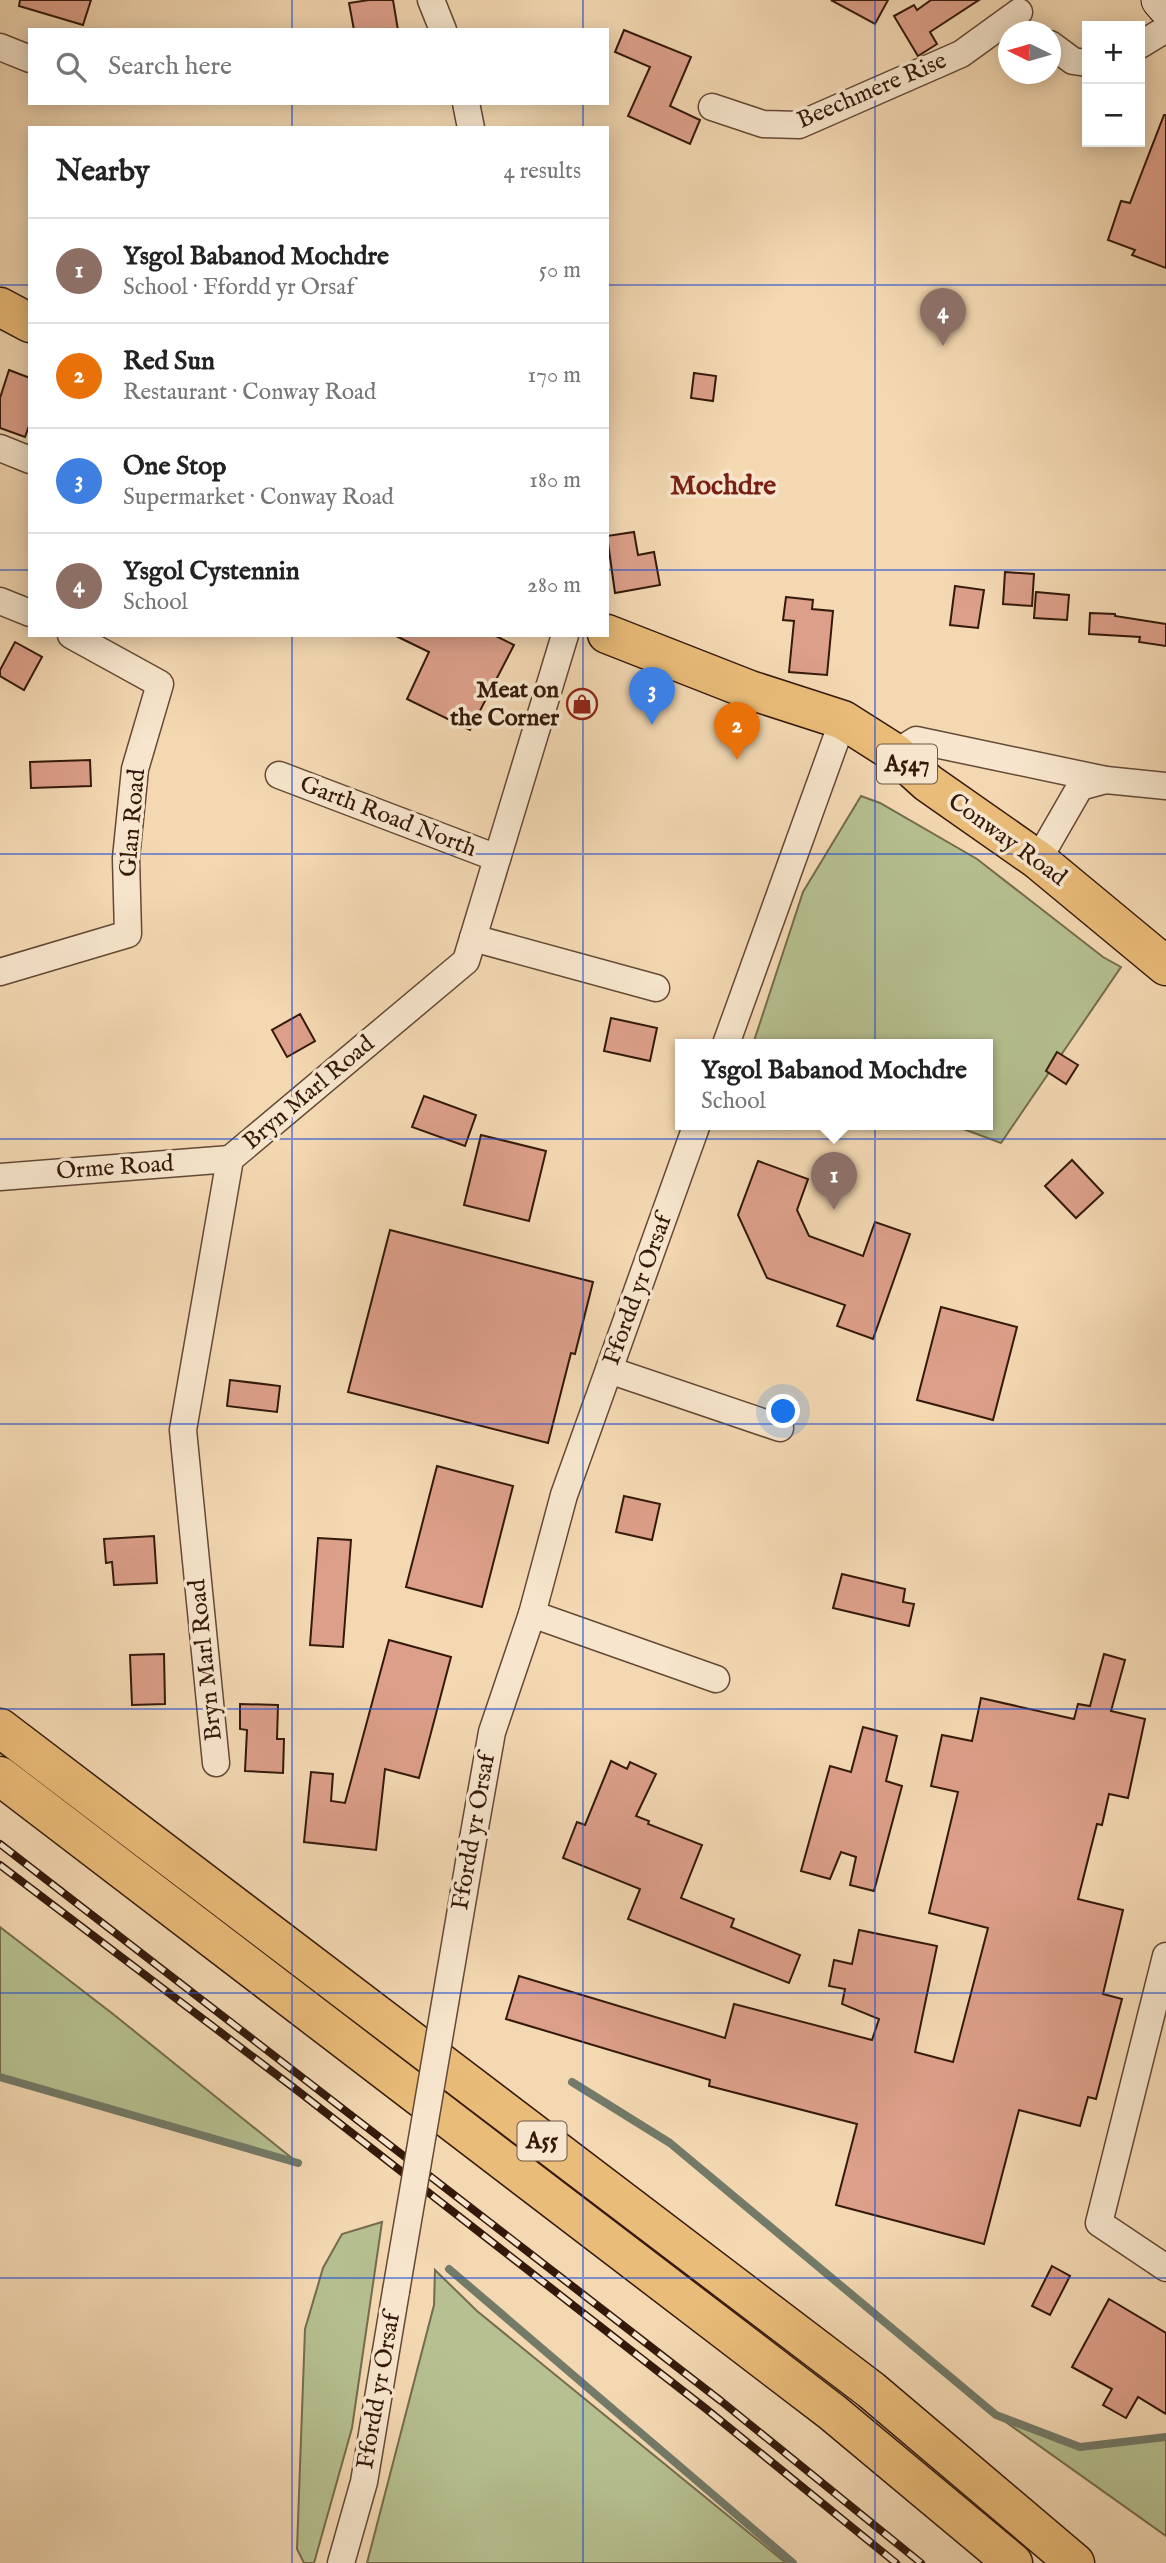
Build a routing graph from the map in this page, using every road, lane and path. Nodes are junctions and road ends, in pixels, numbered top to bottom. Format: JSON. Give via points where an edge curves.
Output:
{"nodes":[{"id":1,"x":431,"y":0,"type":"edge"},
{"id":2,"x":1160,"y":0,"type":"edge"},
{"id":3,"x":1015,"y":6,"type":"edge"},
{"id":4,"x":1166,"y":7,"type":"edge"},
{"id":5,"x":1028,"y":21,"type":"edge"},
{"id":6,"x":442,"y":28,"type":"edge"},
{"id":7,"x":1166,"y":29,"type":"edge"},
{"id":8,"x":1145,"y":42,"type":"edge"},
{"id":9,"x":0,"y":47,"type":"edge"},
{"id":10,"x":1061,"y":52,"type":"edge"},
{"id":11,"x":28,"y":58,"type":"edge"},
{"id":12,"x":1082,"y":62,"type":"edge"},
{"id":13,"x":466,"y":105,"type":"edge"},
{"id":14,"x":712,"y":107,"type":"dead end"},
{"id":15,"x":471,"y":126,"type":"edge"},
{"id":16,"x":0,"y":307,"type":"edge"},
{"id":17,"x":28,"y":322,"type":"edge"},
{"id":18,"x":0,"y":448,"type":"edge"},
{"id":19,"x":28,"y":459,"type":"edge"},
{"id":20,"x":0,"y":601,"type":"edge"},
{"id":21,"x":28,"y":612,"type":"edge"},
{"id":22,"x":609,"y":635,"type":"edge"},
{"id":23,"x":75,"y":637,"type":"edge"},
{"id":24,"x":564,"y":637,"type":"edge"},
{"id":25,"x":843,"y":720,"type":"junction"},
{"id":26,"x":895,"y":753,"type":"junction"},
{"id":27,"x":279,"y":775,"type":"dead end"},
{"id":28,"x":1105,"y":780,"type":"junction"},
{"id":29,"x":1166,"y":786,"type":"edge"},
{"id":30,"x":497,"y":858,"type":"junction"},
{"id":31,"x":1038,"y":860,"type":"junction"},
{"id":32,"x":473,"y":937,"type":"junction"},
{"id":33,"x":1166,"y":966,"type":"edge"},
{"id":34,"x":0,"y":972,"type":"edge"},
{"id":35,"x":656,"y":988,"type":"dead end"},
{"id":36,"x":728,"y":1039,"type":"edge"},
{"id":37,"x":695,"y":1130,"type":"edge"},
{"id":38,"x":230,"y":1159,"type":"junction"},
{"id":39,"x":0,"y":1177,"type":"edge"},
{"id":40,"x":609,"y":1370,"type":"junction"},
{"id":41,"x":780,"y":1428,"type":"dead end"},
{"id":42,"x":532,"y":1614,"type":"junction"},
{"id":43,"x":716,"y":1679,"type":"dead end"},
{"id":44,"x":0,"y":1728,"type":"edge"},
{"id":45,"x":216,"y":1763,"type":"dead end"},
{"id":46,"x":0,"y":1776,"type":"edge"},
{"id":47,"x":1166,"y":1956,"type":"edge"},
{"id":48,"x":1166,"y":2268,"type":"edge"},
{"id":49,"x":341,"y":2563,"type":"edge"},
{"id":50,"x":1013,"y":2563,"type":"edge"},
{"id":51,"x":1075,"y":2563,"type":"edge"}],
"edges":[{"from":1,"to":6,"type":"street"},
{"from":2,"to":4,"type":"street"},
{"from":3,"to":5,"type":"street"},
{"from":3,"to":14,"type":"street","name":"Beechmere Rise","via":[[961,54],[799,125],[763,124]]},
{"from":7,"to":8,"type":"street"},
{"from":9,"to":11,"type":"street"},
{"from":10,"to":12,"type":"street"},
{"from":13,"to":15,"type":"street"},
{"from":16,"to":17,"type":"main road"},
{"from":18,"to":19,"type":"street"},
{"from":20,"to":21,"type":"street"},
{"from":22,"to":25,"type":"main road","name":"Conway Road","number":"A547","via":[[750,690]]},
{"from":23,"to":34,"type":"street","name":"Glan Road","via":[[160,684],[135,769],[126,858],[128,934]]},
{"from":24,"to":30,"type":"street","name":"Bryn Marl Road"},
{"from":25,"to":26,"type":"main road","name":"Conway Road","number":"A547"},
{"from":25,"to":36,"type":"street"},
{"from":26,"to":28,"type":"street","via":[[916,740]]},
{"from":26,"to":31,"type":"main road","name":"Conway Road","number":"A547","via":[[928,783]]},
{"from":27,"to":30,"type":"street","name":"Garth Road North"},
{"from":28,"to":29,"type":"street"},
{"from":28,"to":31,"type":"street","via":[[1080,787]]},
{"from":30,"to":32,"type":"street","name":"Bryn Marl Road"},
{"from":31,"to":33,"type":"main road","name":"Conway Road","number":"A547"},
{"from":32,"to":35,"type":"street"},
{"from":32,"to":38,"type":"street","name":"Bryn Marl Road","via":[[466,961]]},
{"from":37,"to":40,"type":"street","name":"Ffordd yr Orsaf"},
{"from":38,"to":39,"type":"street","name":"Orme Road"},
{"from":38,"to":45,"type":"street","name":"Bryn Marl Road","via":[[183,1430]]},
{"from":40,"to":41,"type":"street"},
{"from":40,"to":42,"type":"street","name":"Ffordd yr Orsaf","via":[[564,1495]]},
{"from":42,"to":43,"type":"street"},
{"from":42,"to":49,"type":"street","name":"Ffordd yr Orsaf","bridge":true,"via":[[492,1732],[363,2482]]},
{"from":44,"to":51,"type":"main road","number":"A55","via":[[871,2390]]},
{"from":46,"to":50,"type":"main road","number":"A55","via":[[832,2412]]},
{"from":47,"to":48,"type":"street","via":[[1100,2223]]}]}
